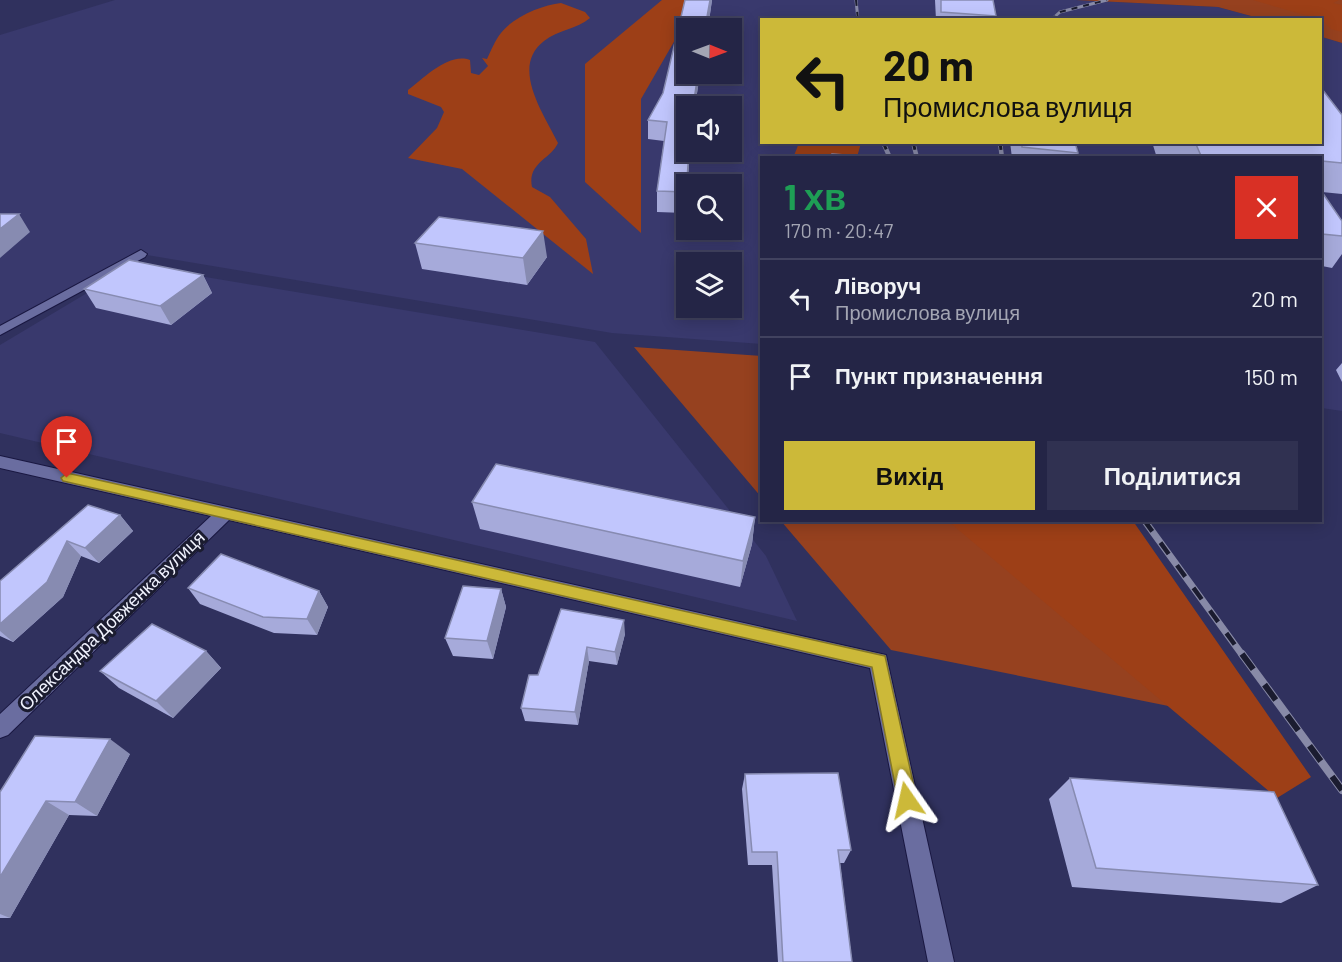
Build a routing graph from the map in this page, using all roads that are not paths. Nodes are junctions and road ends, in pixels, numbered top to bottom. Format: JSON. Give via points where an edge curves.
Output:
{"nodes":[{"id":1,"x":141,"y":254,"type":"dead end"},
{"id":2,"x":0,"y":332,"type":"edge"},
{"id":3,"x":0,"y":462,"type":"edge"},
{"id":4,"x":224,"y":515,"type":"junction"},
{"id":5,"x":0,"y":728,"type":"edge"},
{"id":6,"x":941,"y":962,"type":"edge"}],
"edges":[{"from":1,"to":2,"type":"street"},
{"from":3,"to":4,"type":"street"},
{"from":4,"to":5,"type":"street","name":"Олександра Довженка вулиця"},
{"from":4,"to":6,"type":"street","via":[[879,661]]}]}
